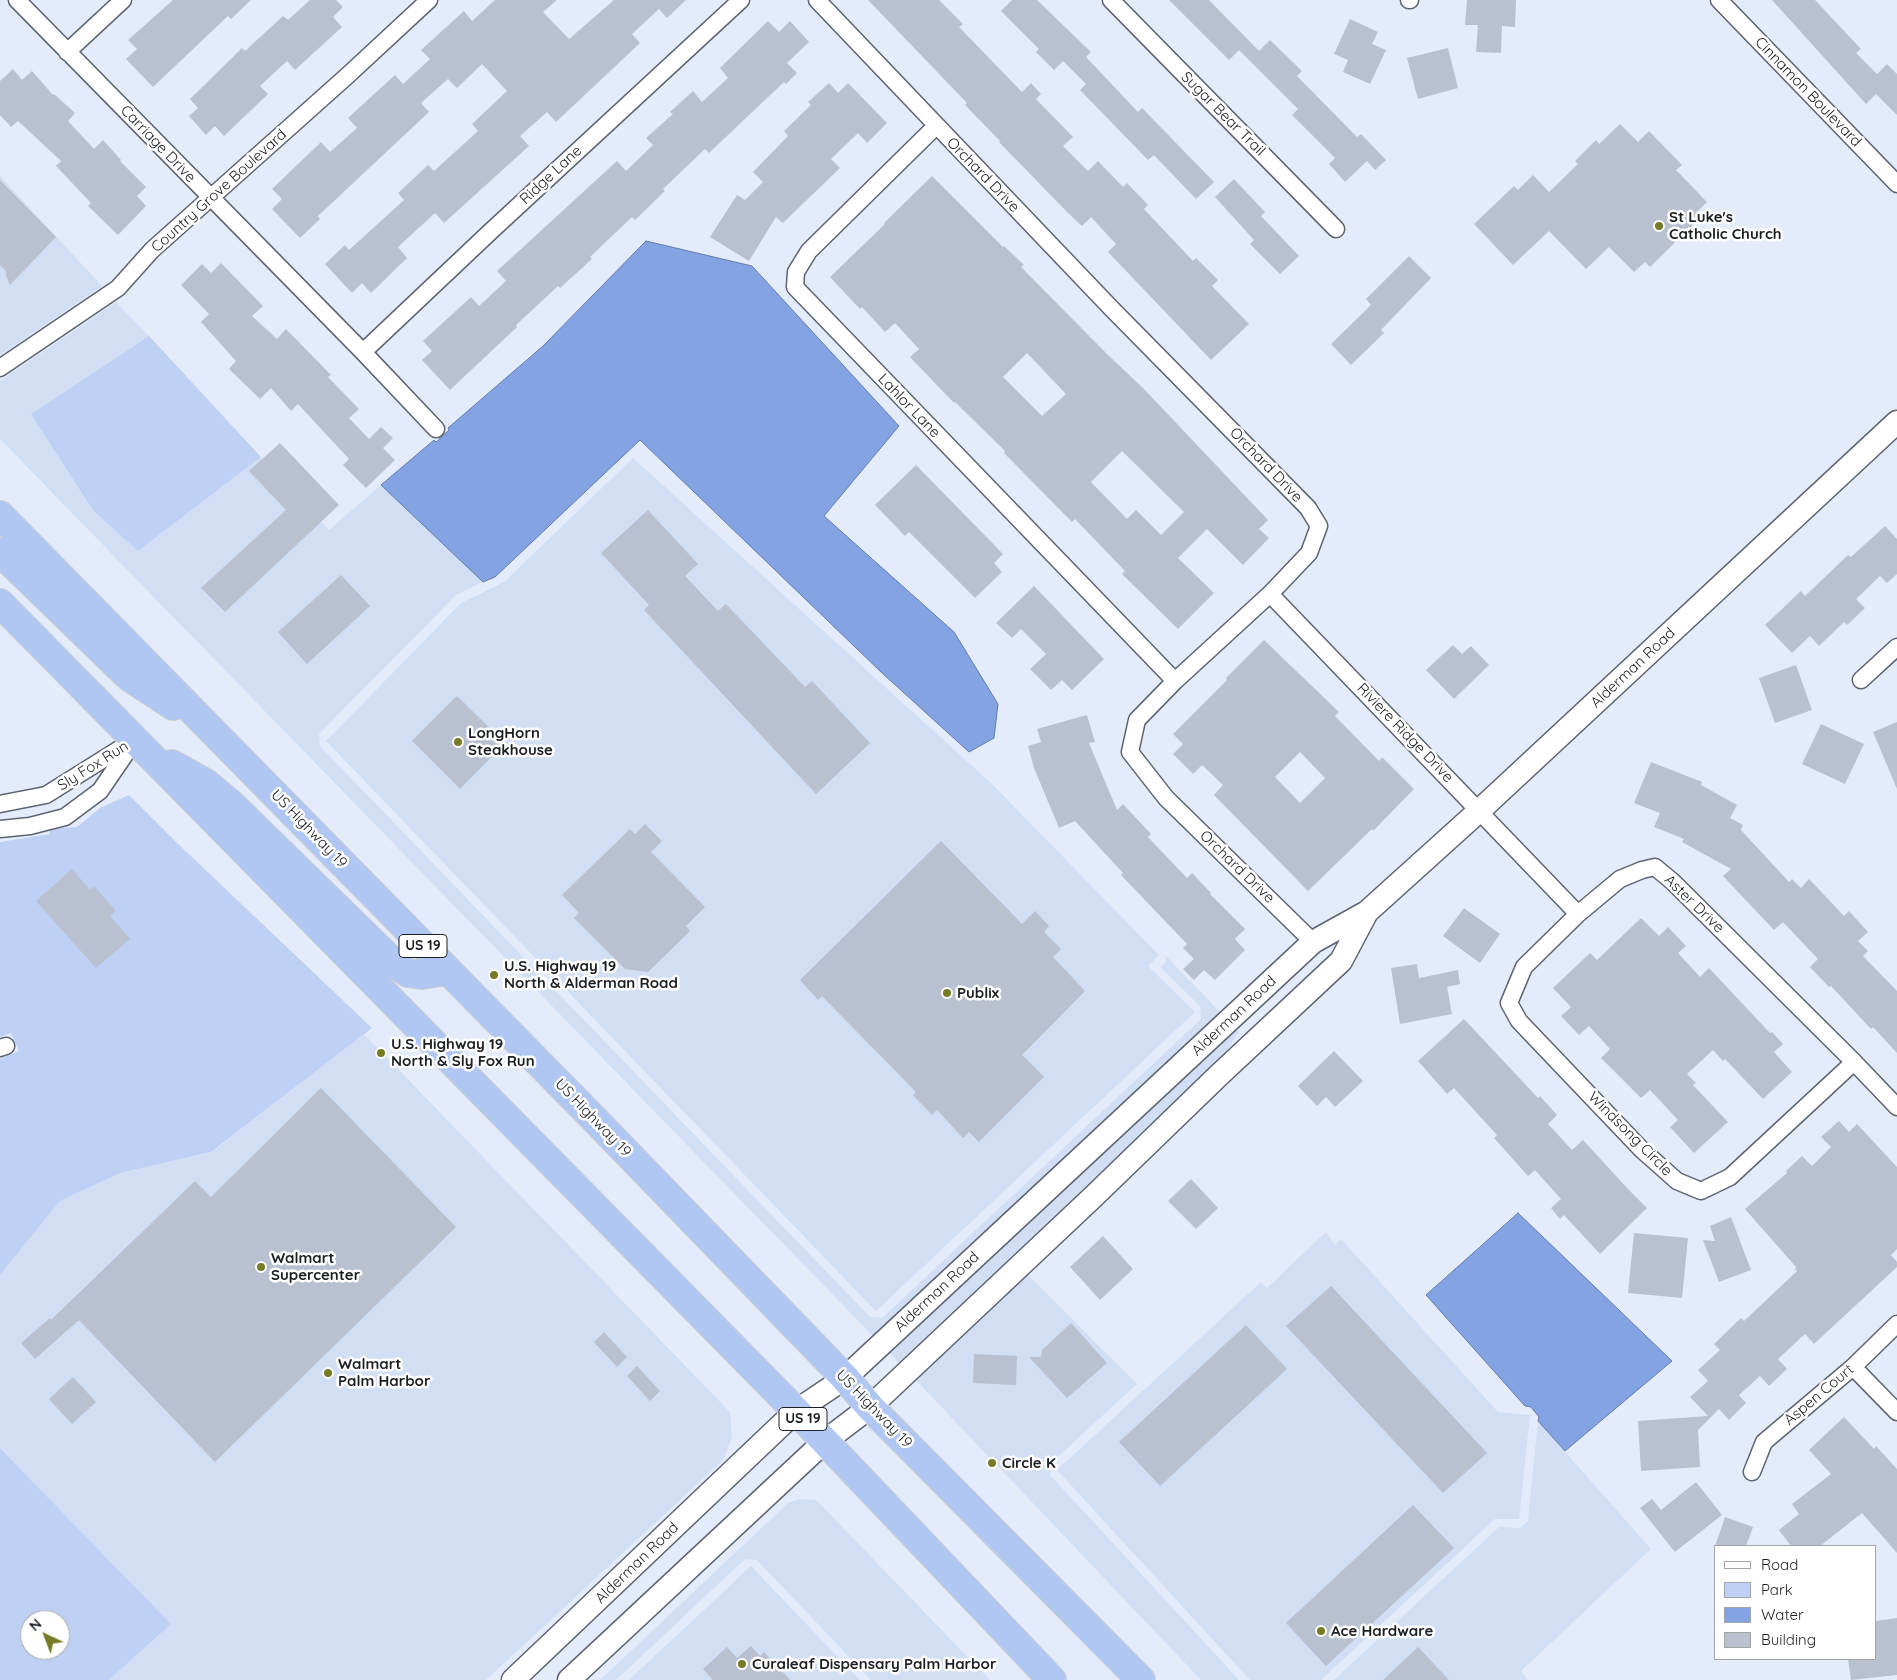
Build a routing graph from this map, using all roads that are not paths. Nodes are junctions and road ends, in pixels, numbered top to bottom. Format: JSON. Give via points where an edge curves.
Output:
{"nodes":[{"id":1,"x":17,"y":0,"type":"edge"},
{"id":2,"x":123,"y":0,"type":"edge"},
{"id":3,"x":429,"y":0,"type":"edge"},
{"id":4,"x":742,"y":0,"type":"edge"},
{"id":5,"x":817,"y":0,"type":"edge"},
{"id":6,"x":1111,"y":0,"type":"edge"},
{"id":7,"x":1719,"y":0,"type":"edge"},
{"id":8,"x":68,"y":52,"type":"junction"},
{"id":9,"x":936,"y":126,"type":"junction"},
{"id":10,"x":1897,"y":184,"type":"edge"},
{"id":11,"x":211,"y":197,"type":"junction"},
{"id":12,"x":1336,"y":229,"type":"dead end"},
{"id":13,"x":363,"y":352,"type":"junction"},
{"id":14,"x":0,"y":368,"type":"edge"},
{"id":15,"x":1897,"y":422,"type":"edge"},
{"id":16,"x":436,"y":429,"type":"dead end"},
{"id":17,"x":0,"y":515,"type":"edge"},
{"id":18,"x":0,"y":552,"type":"edge"},
{"id":19,"x":1270,"y":594,"type":"junction"},
{"id":20,"x":0,"y":604,"type":"edge"},
{"id":21,"x":1897,"y":647,"type":"edge"},
{"id":22,"x":1860,"y":680,"type":"dead end"},
{"id":23,"x":1175,"y":681,"type":"junction"},
{"id":24,"x":211,"y":729,"type":"junction"},
{"id":25,"x":142,"y":746,"type":"junction"},
{"id":26,"x":0,"y":804,"type":"edge"},
{"id":27,"x":1480,"y":810,"type":"junction"},
{"id":28,"x":0,"y":829,"type":"edge"},
{"id":29,"x":1367,"y":912,"type":"junction"},
{"id":30,"x":1578,"y":914,"type":"junction"},
{"id":31,"x":1313,"y":942,"type":"junction"},
{"id":32,"x":447,"y":970,"type":"junction"},
{"id":33,"x":1854,"y":1062,"type":"junction"},
{"id":34,"x":1897,"y":1106,"type":"edge"},
{"id":35,"x":1897,"y":1324,"type":"edge"},
{"id":36,"x":1853,"y":1367,"type":"junction"},
{"id":37,"x":845,"y":1378,"type":"junction"},
{"id":38,"x":870,"y":1407,"type":"junction"},
{"id":39,"x":796,"y":1411,"type":"junction"},
{"id":40,"x":1897,"y":1412,"type":"edge"},
{"id":41,"x":824,"y":1442,"type":"junction"},
{"id":42,"x":1752,"y":1472,"type":"dead end"},
{"id":43,"x":513,"y":1680,"type":"edge"},
{"id":44,"x":569,"y":1680,"type":"edge"},
{"id":45,"x":1052,"y":1680,"type":"edge"},
{"id":46,"x":1141,"y":1680,"type":"edge"}],
"edges":[{"from":1,"to":8,"type":"street","name":"Carriage Drive"},
{"from":2,"to":8,"type":"street"},
{"from":3,"to":11,"type":"street","name":"Country Grove Boulevard"},
{"from":4,"to":13,"type":"street","name":"Ridge Lane"},
{"from":5,"to":9,"type":"street","name":"Orchard Drive"},
{"from":6,"to":12,"type":"street","name":"Sugar Bear Trail"},
{"from":7,"to":10,"type":"street","name":"Cinnamon Boulevard"},
{"from":8,"to":11,"type":"street","name":"Carriage Drive"},
{"from":9,"to":19,"type":"street","name":"Orchard Drive","via":[[1308,508],[1319,526],[1309,554]]},
{"from":9,"to":23,"type":"street","name":"Lahlor Lane","via":[[809,251],[796,272],[794,287]]},
{"from":11,"to":13,"type":"street","name":"Carriage Drive"},
{"from":11,"to":14,"type":"street","name":"Country Grove Boulevard","via":[[152,250],[118,288]]},
{"from":13,"to":16,"type":"street","name":"Carriage Drive"},
{"from":15,"to":27,"type":"street","name":"Alderman Road"},
{"from":17,"to":24,"type":"highway","name":"US Highway 19","number":"US 19"},
{"from":18,"to":24,"type":"highway","via":[[129,677]]},
{"from":19,"to":23,"type":"street","name":"Orchard Drive"},
{"from":19,"to":27,"type":"street","name":"Riviere Ridge Drive"},
{"from":20,"to":25,"type":"highway","number":"US 19"},
{"from":21,"to":22,"type":"street"},
{"from":23,"to":31,"type":"street","name":"Orchard Drive","via":[[1137,720],[1130,752],[1166,798]]},
{"from":24,"to":32,"type":"highway","name":"US Highway 19","number":"US 19"},
{"from":25,"to":26,"type":"street","name":"Sly Fox Run","via":[[46,796]]},
{"from":25,"to":28,"type":"street","name":"Sly Fox Run","via":[[100,791],[65,817]]},
{"from":25,"to":32,"type":"highway","via":[[206,783],[224,798],[396,966],[408,973],[422,975]]},
{"from":25,"to":39,"type":"highway","number":"US 19"},
{"from":27,"to":29,"type":"street","name":"Alderman Road"},
{"from":27,"to":30,"type":"street"},
{"from":29,"to":31,"type":"street","name":"Alderman Road"},
{"from":29,"to":38,"type":"street","name":"Alderman Road","via":[[1341,961]]},
{"from":30,"to":33,"type":"street","name":"Aster Drive","via":[[1620,879],[1655,867]]},
{"from":30,"to":33,"type":"street","name":"Windsong Circle","via":[[1524,967],[1509,1003],[1519,1021],[1642,1150],[1677,1181],[1701,1191],[1730,1177]]},
{"from":31,"to":37,"type":"street","name":"Alderman Road"},
{"from":32,"to":37,"type":"highway","name":"US Highway 19","number":"US 19"},
{"from":33,"to":34,"type":"street","name":"Aster Drive"},
{"from":35,"to":36,"type":"street","name":"Aspen Court"},
{"from":36,"to":40,"type":"street"},
{"from":36,"to":42,"type":"street","name":"Aspen Court","via":[[1764,1442]]},
{"from":37,"to":38,"type":"highway","name":"US Highway 19","number":"US 19"},
{"from":37,"to":39,"type":"street","name":"Alderman Road"},
{"from":38,"to":41,"type":"street","name":"Alderman Road"},
{"from":38,"to":46,"type":"highway","name":"US Highway 19","number":"US 19"},
{"from":39,"to":41,"type":"highway","number":"US 19"},
{"from":39,"to":43,"type":"street","name":"Alderman Road"},
{"from":41,"to":44,"type":"street","name":"Alderman Road"},
{"from":41,"to":45,"type":"highway","number":"US 19"}]}
